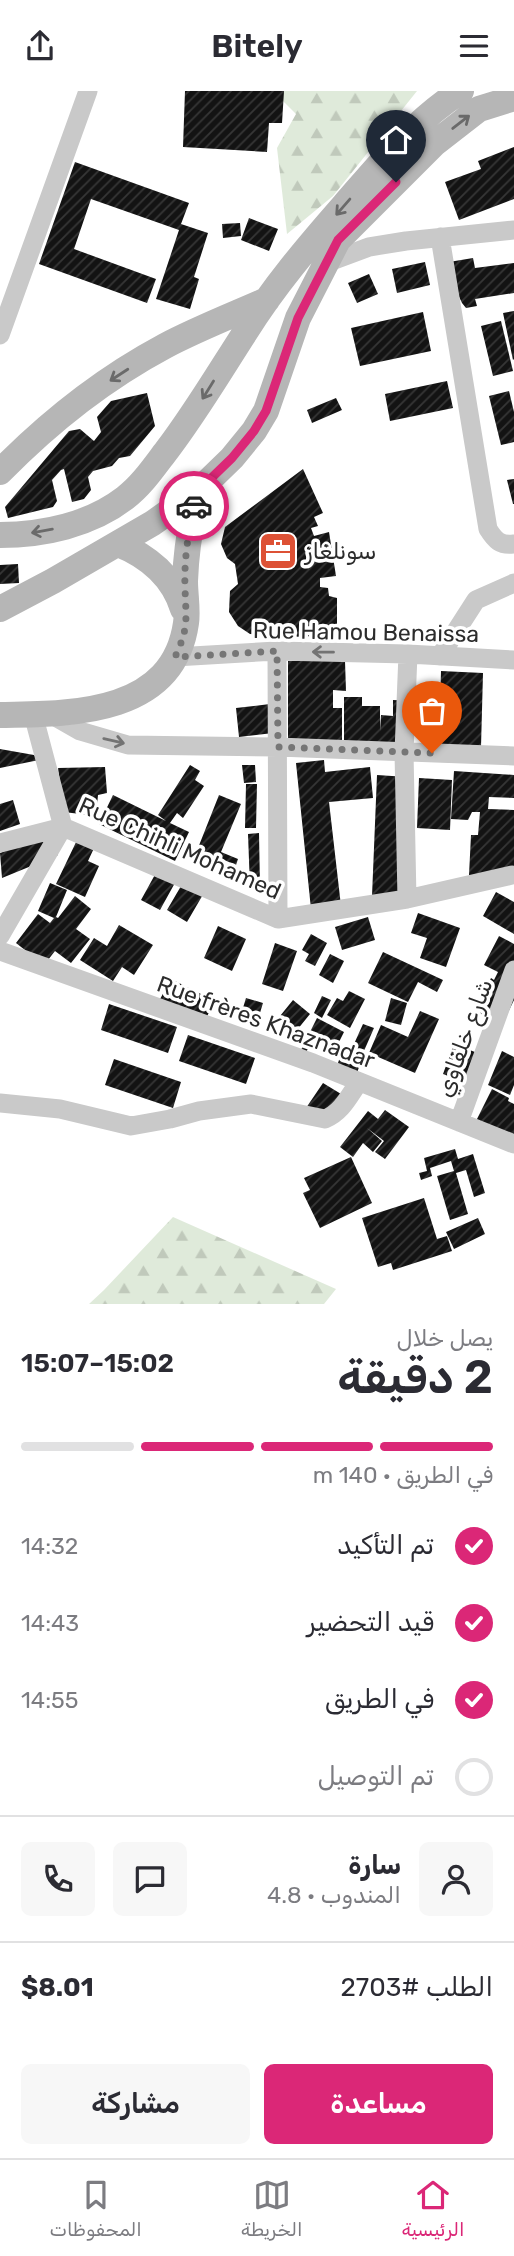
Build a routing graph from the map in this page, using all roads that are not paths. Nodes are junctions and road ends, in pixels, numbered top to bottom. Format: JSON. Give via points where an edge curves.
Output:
{"nodes":[{"id":1,"x":88,"y":91,"type":"edge"},
{"id":2,"x":461,"y":91,"type":"edge"},
{"id":3,"x":514,"y":98,"type":"edge"},
{"id":4,"x":514,"y":230,"type":"edge"},
{"id":5,"x":440,"y":237,"type":"junction"},
{"id":6,"x":326,"y":263,"type":"junction"},
{"id":7,"x":267,"y":300,"type":"junction"},
{"id":8,"x":298,"y":318,"type":"junction"},
{"id":9,"x":0,"y":335,"type":"edge"},
{"id":10,"x":0,"y":473,"type":"edge"},
{"id":11,"x":198,"y":491,"type":"junction"},
{"id":12,"x":0,"y":535,"type":"edge"},
{"id":13,"x":118,"y":544,"type":"junction"},
{"id":14,"x":514,"y":544,"type":"edge"},
{"id":15,"x":514,"y":583,"type":"edge"},
{"id":16,"x":0,"y":609,"type":"edge"},
{"id":17,"x":187,"y":621,"type":"junction"},
{"id":18,"x":277,"y":651,"type":"junction"},
{"id":19,"x":408,"y":653,"type":"junction"},
{"id":20,"x":440,"y":656,"type":"junction"},
{"id":21,"x":175,"y":657,"type":"junction"},
{"id":22,"x":514,"y":660,"type":"edge"},
{"id":23,"x":42,"y":714,"type":"junction"},
{"id":24,"x":0,"y":715,"type":"edge"},
{"id":25,"x":278,"y":747,"type":"junction"},
{"id":26,"x":404,"y":752,"type":"junction"},
{"id":27,"x":514,"y":756,"type":"edge"},
{"id":28,"x":63,"y":827,"type":"junction"},
{"id":29,"x":0,"y":843,"type":"edge"},
{"id":30,"x":513,"y":875,"type":"edge"},
{"id":31,"x":407,"y":899,"type":"junction"},
{"id":32,"x":278,"y":919,"type":"junction"},
{"id":33,"x":0,"y":936,"type":"edge"},
{"id":34,"x":0,"y":951,"type":"edge"},
{"id":35,"x":514,"y":970,"type":"edge"},
{"id":36,"x":359,"y":1082,"type":"junction"},
{"id":37,"x":0,"y":1103,"type":"edge"},
{"id":38,"x":459,"y":1122,"type":"junction"},
{"id":39,"x":514,"y":1144,"type":"edge"}],
"edges":[{"from":1,"to":9,"type":"street"},
{"from":2,"to":7,"type":"main road","one_way":true,"via":[[437,106],[374,171]]},
{"from":6,"to":3,"type":"main road","one_way":true,"via":[[338,240],[434,144],[479,109]]},
{"from":4,"to":5,"type":"street"},
{"from":5,"to":6,"type":"street","via":[[369,247]]},
{"from":5,"to":14,"type":"street","via":[[488,529],[496,541]]},
{"from":6,"to":8,"type":"main road"},
{"from":7,"to":8,"type":"main road"},
{"from":7,"to":10,"type":"main road","one_way":true,"via":[[164,346],[62,415]]},
{"from":7,"to":12,"type":"main road","one_way":true,"via":[[188,423],[125,498],[101,514],[72,524],[43,532]]},
{"from":8,"to":11,"type":"main road","via":[[260,421],[232,458]]},
{"from":11,"to":13,"type":"main road"},
{"from":11,"to":17,"type":"main road","via":[[186,555]]},
{"from":13,"to":16,"type":"main road"},
{"from":13,"to":17,"type":"main road","via":[[163,573],[174,587]]},
{"from":15,"to":20,"type":"street","via":[[475,600]]},
{"from":17,"to":21,"type":"main road"},
{"from":19,"to":18,"type":"street","name":"Rue Hamou Benaissa","one_way":true},
{"from":18,"to":21,"type":"street","name":"Rue Hamou Benaissa"},
{"from":18,"to":25,"type":"street"},
{"from":19,"to":20,"type":"street","name":"Rue Hamou Benaissa"},
{"from":19,"to":26,"type":"street"},
{"from":20,"to":22,"type":"street","name":"Rue Hamou Benaissa"},
{"from":21,"to":23,"type":"main road","via":[[150,687],[134,697],[116,704]]},
{"from":23,"to":24,"type":"main road"},
{"from":23,"to":25,"type":"street","one_way":true,"via":[[128,745]]},
{"from":23,"to":28,"type":"street","name":"Rue Chihli Mohamed"},
{"from":25,"to":26,"type":"street"},
{"from":25,"to":32,"type":"street"},
{"from":26,"to":27,"type":"street"},
{"from":26,"to":31,"type":"street"},
{"from":28,"to":29,"type":"street"},
{"from":28,"to":32,"type":"street","name":"Rue Chihli Mohamed"},
{"from":28,"to":33,"type":"street"},
{"from":30,"to":31,"type":"street","name":"Rue Chihli Mohamed"},
{"from":31,"to":32,"type":"street","name":"Rue Chihli Mohamed"},
{"from":34,"to":36,"type":"street","name":"Rue frères Khaznadar"},
{"from":35,"to":38,"type":"street","name":"شارع خلفاوي"},
{"from":36,"to":37,"type":"street","via":[[335,1115],[325,1119],[251,1104],[131,1126],[60,1108]]},
{"from":36,"to":38,"type":"street","name":"Rue frères Khaznadar"},
{"from":38,"to":39,"type":"street","name":"Rue frères Khaznadar"}]}
